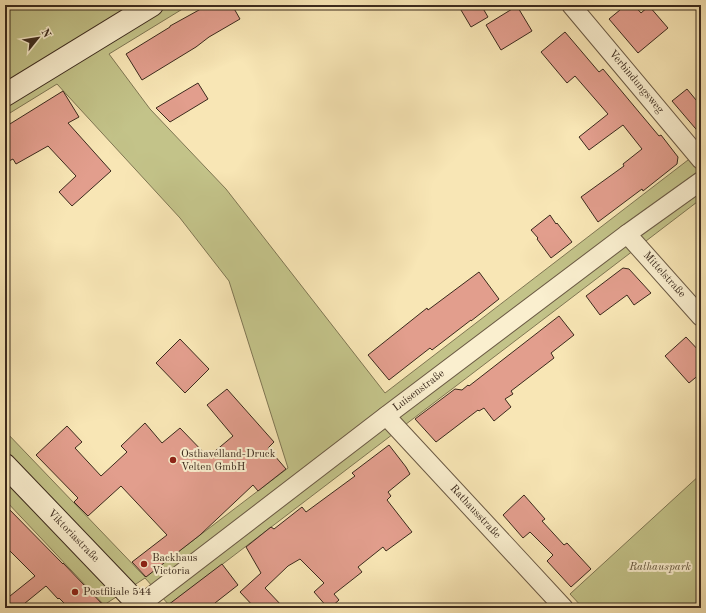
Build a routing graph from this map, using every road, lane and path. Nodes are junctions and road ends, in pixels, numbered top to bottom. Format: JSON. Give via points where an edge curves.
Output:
{"nodes":[{"id":1,"x":152,"y":5,"type":"edge"},
{"id":2,"x":571,"y":5,"type":"edge"},
{"id":3,"x":5,"y":95,"type":"edge"},
{"id":4,"x":701,"y":160,"type":"edge"},
{"id":5,"x":701,"y":181,"type":"edge"},
{"id":6,"x":627,"y":234,"type":"junction"},
{"id":7,"x":701,"y":317,"type":"edge"},
{"id":8,"x":386,"y":416,"type":"junction"},
{"id":9,"x":5,"y":465,"type":"edge"},
{"id":10,"x":139,"y":607,"type":"edge"},
{"id":11,"x":564,"y":608,"type":"edge"}],
"edges":[{"from":1,"to":3,"type":"street"},
{"from":2,"to":4,"type":"street","name":"Verbindungsweg"},
{"from":5,"to":6,"type":"street","name":"Luisenstraße"},
{"from":6,"to":7,"type":"street","name":"Mittelstraße"},
{"from":6,"to":8,"type":"street","name":"Luisenstraße"},
{"from":8,"to":10,"type":"street","name":"Luisenstraße"},
{"from":8,"to":11,"type":"street","name":"Rathausstraße"},
{"from":9,"to":10,"type":"street","name":"Viktoriastraße"}]}
